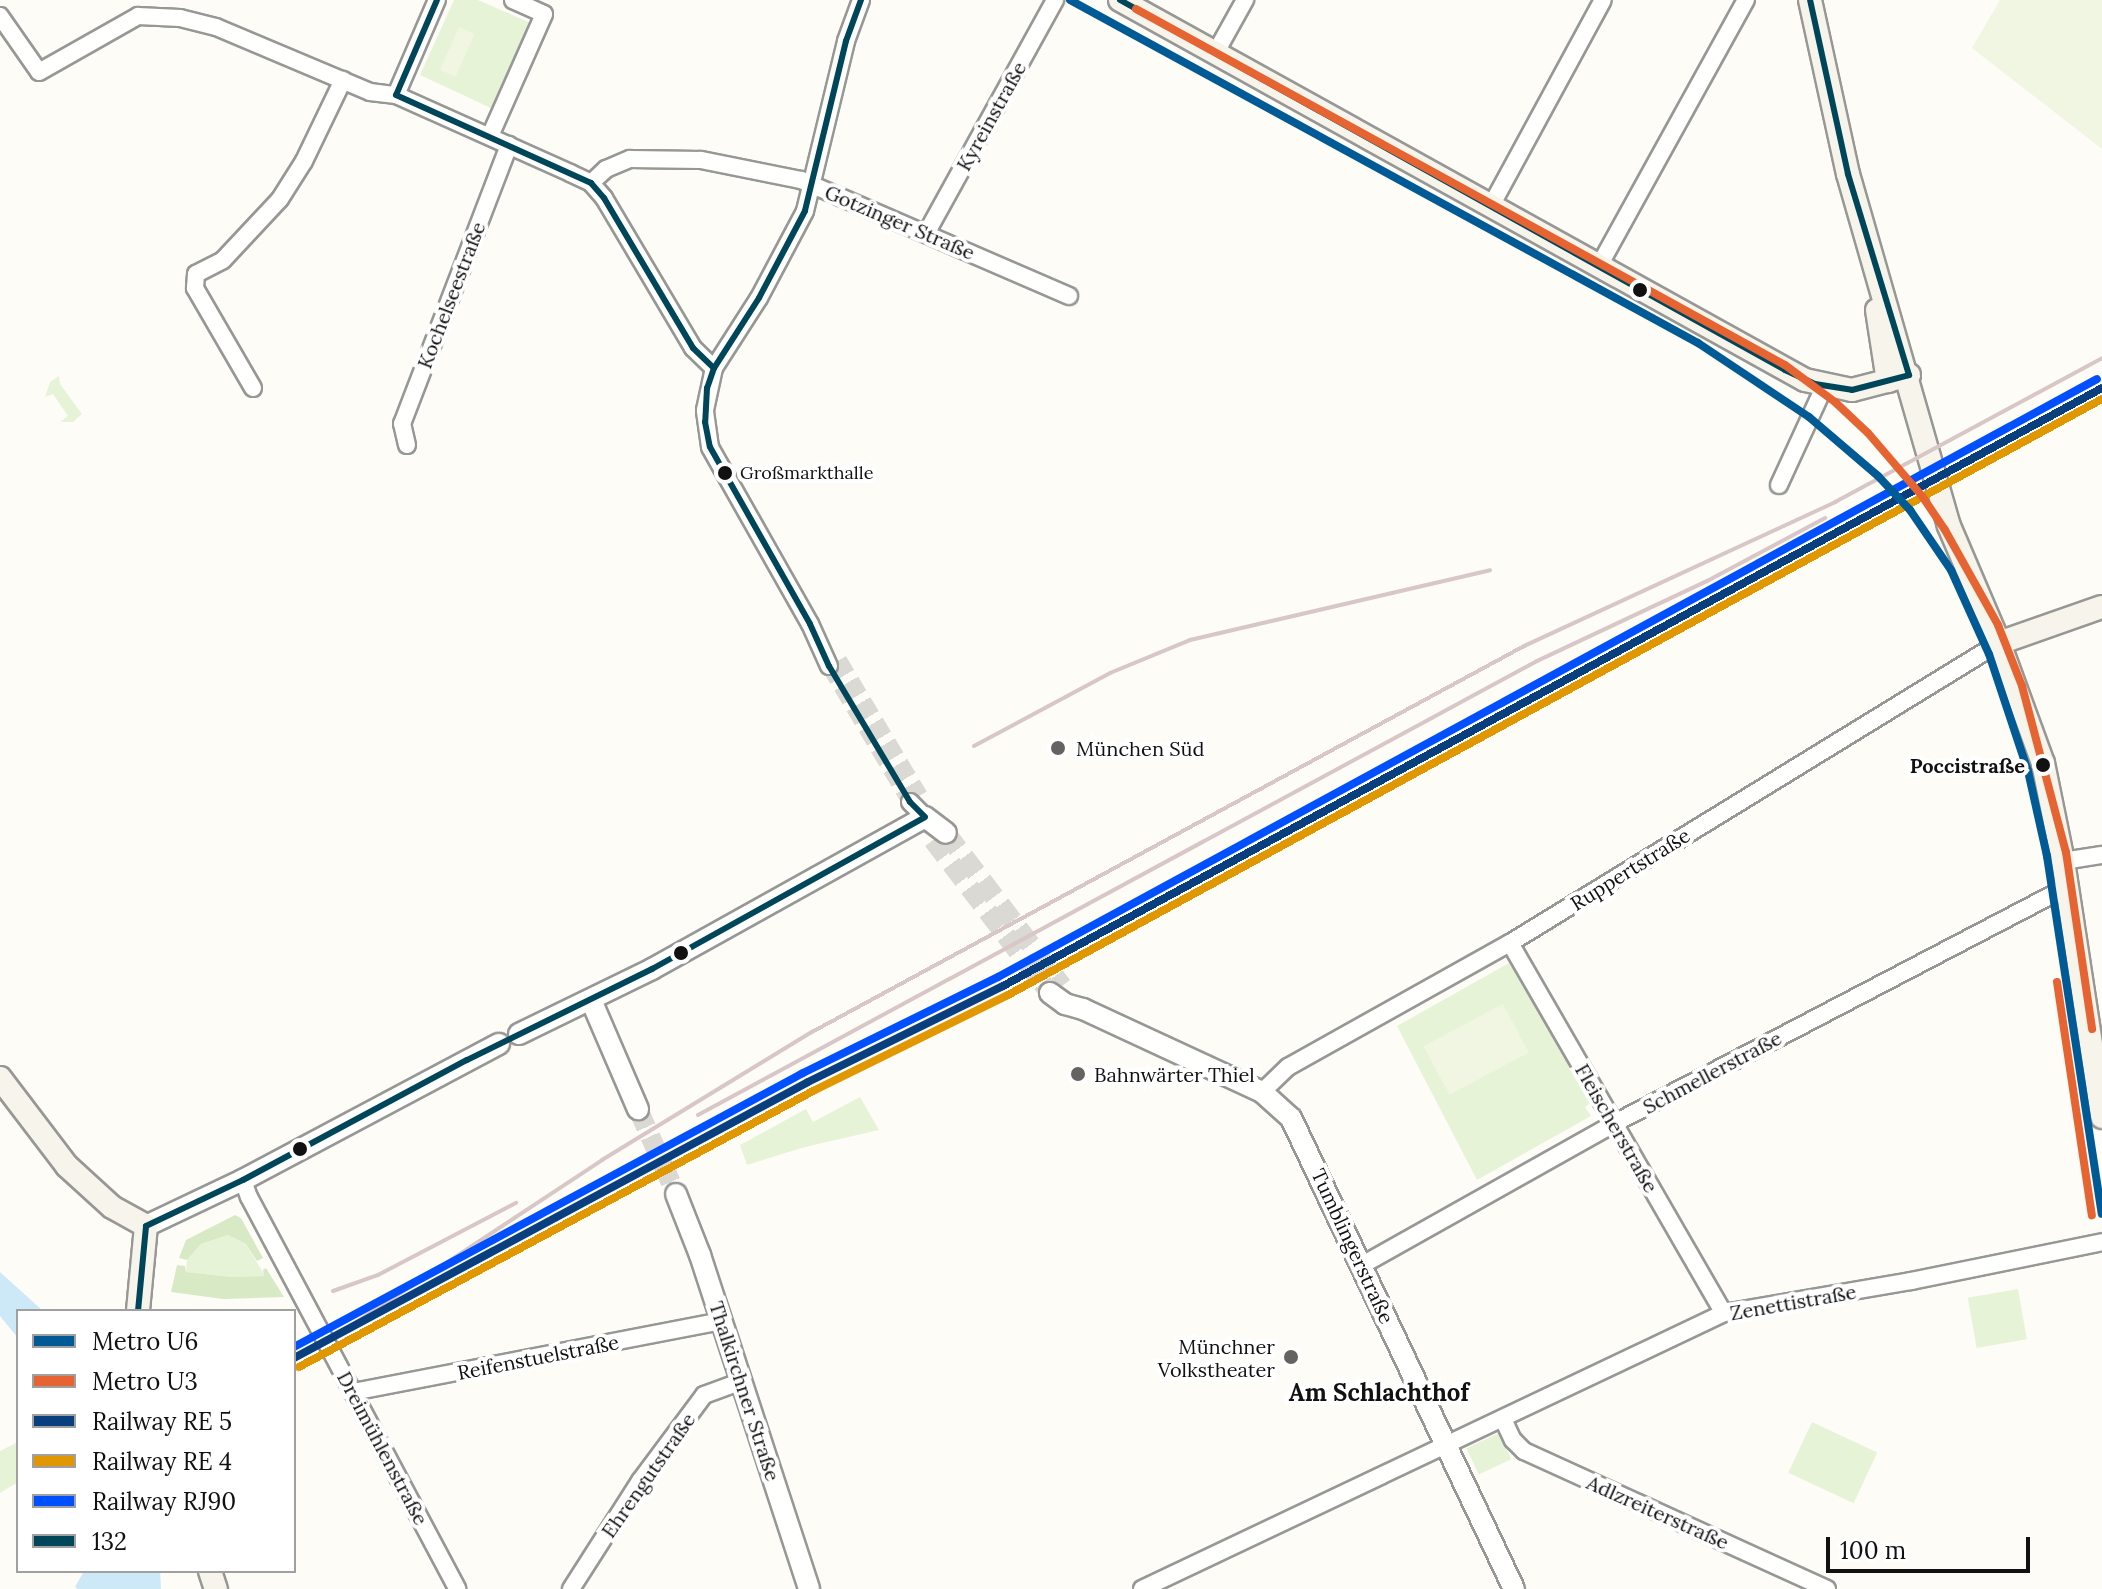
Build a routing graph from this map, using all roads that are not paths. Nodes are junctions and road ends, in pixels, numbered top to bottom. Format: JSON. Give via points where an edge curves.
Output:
{"nodes":[{"id":1,"x":145,"y":0,"type":"edge"},
{"id":2,"x":437,"y":0,"type":"edge"},
{"id":3,"x":513,"y":0,"type":"edge"},
{"id":4,"x":861,"y":0,"type":"edge"},
{"id":5,"x":1055,"y":0,"type":"edge"},
{"id":6,"x":1120,"y":0,"type":"edge"},
{"id":7,"x":1245,"y":0,"type":"edge"},
{"id":8,"x":1603,"y":0,"type":"edge"},
{"id":9,"x":1746,"y":0,"type":"edge"},
{"id":10,"x":1810,"y":0,"type":"edge"},
{"id":11,"x":0,"y":16,"type":"edge"},
{"id":12,"x":138,"y":16,"type":"junction"},
{"id":13,"x":1216,"y":52,"type":"junction"},
{"id":14,"x":343,"y":80,"type":"junction"},
{"id":15,"x":396,"y":95,"type":"junction"},
{"id":16,"x":490,"y":136,"type":"junction"},
{"id":17,"x":509,"y":145,"type":"junction"},
{"id":18,"x":591,"y":183,"type":"junction"},
{"id":19,"x":812,"y":184,"type":"junction"},
{"id":20,"x":1491,"y":206,"type":"junction"},
{"id":21,"x":927,"y":232,"type":"junction"},
{"id":22,"x":1599,"y":266,"type":"junction"},
{"id":23,"x":1069,"y":296,"type":"dead end"},
{"id":24,"x":714,"y":368,"type":"junction"},
{"id":25,"x":1893,"y":379,"type":"junction"},
{"id":26,"x":1824,"y":387,"type":"junction"},
{"id":27,"x":253,"y":388,"type":"dead end"},
{"id":28,"x":407,"y":445,"type":"dead end"},
{"id":29,"x":1779,"y":485,"type":"dead end"},
{"id":30,"x":2102,"y":607,"type":"edge"},
{"id":31,"x":1999,"y":643,"type":"junction"},
{"id":32,"x":834,"y":663,"type":"tunnel mouth"},
{"id":33,"x":915,"y":799,"type":"tunnel mouth"},
{"id":34,"x":925,"y":817,"type":"junction"},
{"id":35,"x":939,"y":836,"type":"tunnel mouth"},
{"id":36,"x":2102,"y":855,"type":"edge"},
{"id":37,"x":2063,"y":861,"type":"junction"},
{"id":38,"x":2067,"y":887,"type":"junction"},
{"id":39,"x":1510,"y":943,"type":"junction"},
{"id":40,"x":1056,"y":990,"type":"tunnel mouth"},
{"id":41,"x":591,"y":1000,"type":"junction"},
{"id":42,"x":519,"y":1034,"type":"dead end"},
{"id":43,"x":499,"y":1044,"type":"dead end"},
{"id":44,"x":0,"y":1078,"type":"edge"},
{"id":45,"x":1262,"y":1092,"type":"junction"},
{"id":46,"x":638,"y":1109,"type":"tunnel mouth"},
{"id":47,"x":2102,"y":1117,"type":"edge"},
{"id":48,"x":1615,"y":1123,"type":"junction"},
{"id":49,"x":243,"y":1180,"type":"junction"},
{"id":50,"x":676,"y":1194,"type":"tunnel mouth"},
{"id":51,"x":146,"y":1226,"type":"junction"},
{"id":52,"x":2102,"y":1242,"type":"edge"},
{"id":53,"x":1362,"y":1265,"type":"junction"},
{"id":54,"x":138,"y":1309,"type":"edge"},
{"id":55,"x":1724,"y":1313,"type":"junction"},
{"id":56,"x":722,"y":1321,"type":"junction"},
{"id":57,"x":742,"y":1381,"type":"junction"},
{"id":58,"x":353,"y":1392,"type":"junction"},
{"id":59,"x":1503,"y":1419,"type":"junction"},
{"id":60,"x":1445,"y":1445,"type":"junction"},
{"id":61,"x":457,"y":1589,"type":"edge"},
{"id":62,"x":571,"y":1589,"type":"edge"},
{"id":63,"x":809,"y":1589,"type":"edge"},
{"id":64,"x":1142,"y":1589,"type":"edge"},
{"id":65,"x":1514,"y":1589,"type":"edge"},
{"id":66,"x":1827,"y":1589,"type":"edge"}],
"edges":[{"from":1,"to":12,"type":"street"},
{"from":2,"to":15,"type":"street"},
{"from":3,"to":16,"type":"street","via":[[544,14]]},
{"from":4,"to":19,"type":"street"},
{"from":5,"to":21,"type":"street","name":"Kyreinstraße"},
{"from":6,"to":13,"type":"main road"},
{"from":7,"to":13,"type":"street"},
{"from":8,"to":20,"type":"street"},
{"from":9,"to":22,"type":"street"},
{"from":10,"to":25,"type":"main road"},
{"from":11,"to":12,"type":"street","via":[[39,72]]},
{"from":12,"to":14,"type":"street","via":[[216,27]]},
{"from":13,"to":20,"type":"main road"},
{"from":14,"to":15,"type":"street"},
{"from":14,"to":27,"type":"street","via":[[280,199],[223,260],[196,274],[195,288]]},
{"from":15,"to":16,"type":"street"},
{"from":16,"to":17,"type":"street"},
{"from":17,"to":18,"type":"street"},
{"from":17,"to":28,"type":"street","name":"Kochelseestraße","via":[[402,424]]},
{"from":18,"to":19,"type":"street","name":"Gotzinger Straße","via":[[606,169],[630,159],[701,160]]},
{"from":18,"to":24,"type":"street","via":[[693,348]]},
{"from":19,"to":21,"type":"street","name":"Gotzinger Straße"},
{"from":19,"to":24,"type":"street","via":[[786,251]]},
{"from":20,"to":22,"type":"main road"},
{"from":21,"to":23,"type":"street","name":"Gotzinger Straße"},
{"from":22,"to":26,"type":"main road"},
{"from":24,"to":32,"type":"street","via":[[705,410],[710,447]]},
{"from":25,"to":26,"type":"main road","via":[[1852,390]]},
{"from":25,"to":31,"type":"main road"},
{"from":26,"to":29,"type":"street"},
{"from":30,"to":31,"type":"main road"},
{"from":31,"to":37,"type":"main road","via":[[2043,763]]},
{"from":31,"to":39,"type":"street","name":"Ruppertstraße"},
{"from":33,"to":34,"type":"street"},
{"from":34,"to":35,"type":"street"},
{"from":34,"to":41,"type":"street"},
{"from":36,"to":37,"type":"street"},
{"from":37,"to":38,"type":"main road"},
{"from":38,"to":47,"type":"main road"},
{"from":38,"to":48,"type":"street","name":"Schmellerstraße"},
{"from":39,"to":45,"type":"street","name":"Ruppertstraße","via":[[1288,1067]]},
{"from":39,"to":48,"type":"street","name":"Fleischerstraße"},
{"from":40,"to":45,"type":"street","name":"Tumblingerstraße","via":[[1083,1009]]},
{"from":41,"to":42,"type":"street"},
{"from":41,"to":46,"type":"street"},
{"from":43,"to":49,"type":"street"},
{"from":44,"to":51,"type":"main road","via":[[67,1166],[112,1207]]},
{"from":45,"to":53,"type":"street","name":"Tumblingerstraße","via":[[1296,1124]]},
{"from":48,"to":53,"type":"street","name":"Schmellerstraße"},
{"from":48,"to":55,"type":"street","name":"Fleischerstraße"},
{"from":49,"to":51,"type":"street"},
{"from":49,"to":58,"type":"street","name":"Dreimühlenstraße"},
{"from":50,"to":56,"type":"street","name":"Thalkirchner Straße"},
{"from":51,"to":54,"type":"main road"},
{"from":52,"to":55,"type":"street","name":"Zenettistraße"},
{"from":53,"to":60,"type":"street","name":"Tumblingerstraße"},
{"from":55,"to":59,"type":"street","name":"Zenettistraße"},
{"from":56,"to":57,"type":"street","name":"Thalkirchner Straße"},
{"from":56,"to":58,"type":"street","name":"Reifenstuelstraße"},
{"from":57,"to":62,"type":"street","name":"Ehrengutstraße","via":[[704,1395],[640,1481]]},
{"from":57,"to":63,"type":"street","name":"Thalkirchner Straße"},
{"from":58,"to":61,"type":"street","name":"Dreimühlenstraße"},
{"from":59,"to":60,"type":"street","name":"Zenettistraße"},
{"from":59,"to":66,"type":"street","name":"Adlzreiterstraße","via":[[1524,1451]]},
{"from":60,"to":64,"type":"street"},
{"from":60,"to":65,"type":"street","name":"Tumblingerstraße"}]}
